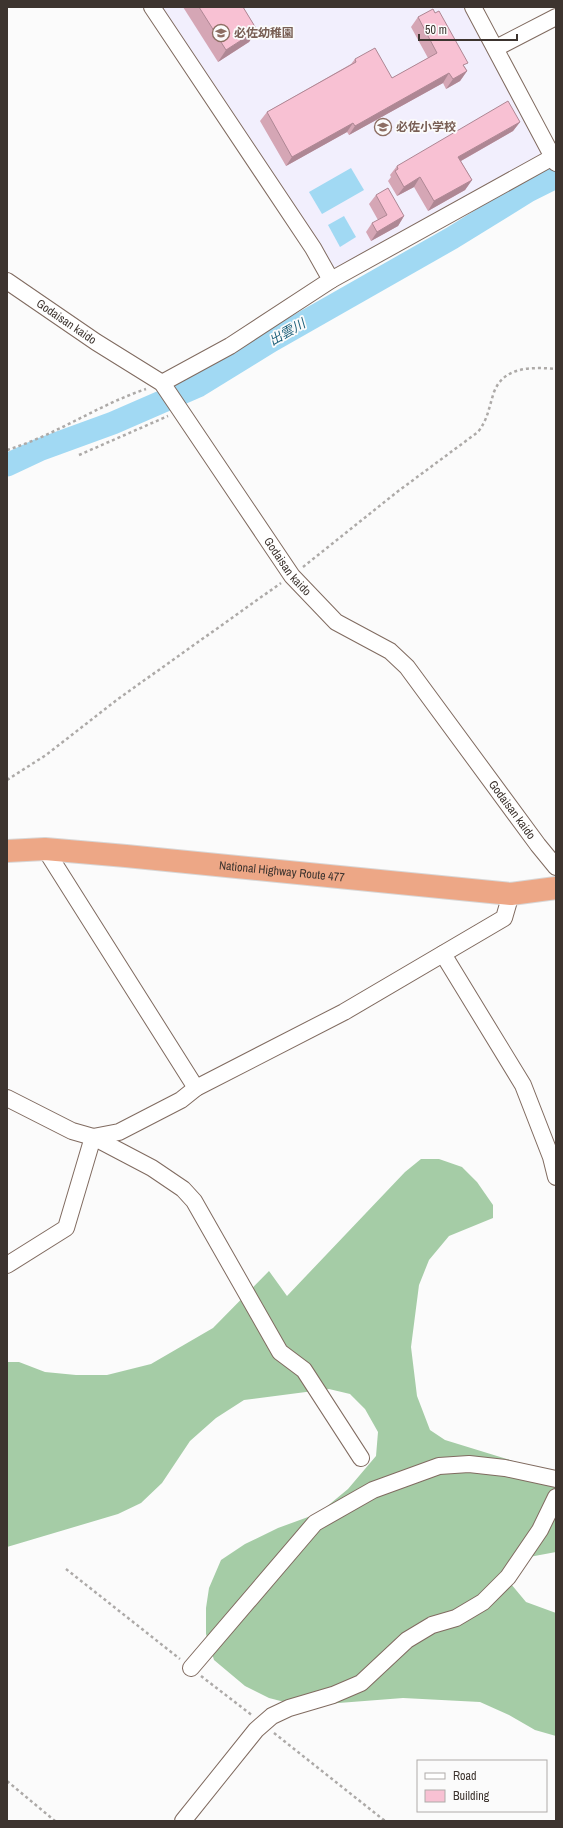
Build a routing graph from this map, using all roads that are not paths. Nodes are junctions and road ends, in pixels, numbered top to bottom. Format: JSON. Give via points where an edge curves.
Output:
{"nodes":[{"id":1,"x":152,"y":7,"type":"edge"},
{"id":2,"x":473,"y":7,"type":"edge"},
{"id":3,"x":556,"y":17,"type":"edge"},
{"id":4,"x":496,"y":48,"type":"junction"},
{"id":5,"x":554,"y":160,"type":"edge"},
{"id":6,"x":331,"y":280,"type":"junction"},
{"id":7,"x":7,"y":281,"type":"edge"},
{"id":8,"x":164,"y":387,"type":"junction"},
{"id":9,"x":45,"y":849,"type":"junction"},
{"id":10,"x":7,"y":851,"type":"edge"},
{"id":11,"x":556,"y":867,"type":"edge"},
{"id":12,"x":556,"y":888,"type":"edge"},
{"id":13,"x":511,"y":894,"type":"junction"},
{"id":14,"x":443,"y":954,"type":"junction"},
{"id":15,"x":196,"y":1088,"type":"junction"},
{"id":16,"x":7,"y":1098,"type":"edge"},
{"id":17,"x":93,"y":1137,"type":"junction"},
{"id":18,"x":556,"y":1177,"type":"edge"},
{"id":19,"x":7,"y":1265,"type":"edge"},
{"id":20,"x":361,"y":1458,"type":"dead end"},
{"id":21,"x":556,"y":1479,"type":"edge"},
{"id":22,"x":556,"y":1497,"type":"edge"},
{"id":23,"x":191,"y":1668,"type":"road end"},
{"id":24,"x":183,"y":1821,"type":"edge"}],
"edges":[{"from":1,"to":6,"type":"street"},
{"from":2,"to":4,"type":"street"},
{"from":3,"to":4,"type":"street"},
{"from":4,"to":5,"type":"street"},
{"from":5,"to":6,"type":"street"},
{"from":6,"to":8,"type":"street"},
{"from":7,"to":8,"type":"street","name":"Godaisan kaido"},
{"from":8,"to":11,"type":"street","name":"Godaisan kaido","via":[[292,576],[336,622],[390,651],[407,667]]},
{"from":9,"to":10,"type":"highway","name":"National Highway Route 477"},
{"from":9,"to":13,"type":"highway","name":"National Highway Route 477"},
{"from":9,"to":15,"type":"street"},
{"from":12,"to":13,"type":"highway","name":"National Highway Route 477"},
{"from":13,"to":14,"type":"street","via":[[504,918]]},
{"from":14,"to":15,"type":"street","via":[[344,1012]]},
{"from":14,"to":18,"type":"street","via":[[523,1085],[551,1157]]},
{"from":15,"to":17,"type":"street","via":[[181,1100],[119,1132]]},
{"from":16,"to":17,"type":"street","via":[[59,1125]]},
{"from":17,"to":19,"type":"street","via":[[66,1228]]},
{"from":17,"to":20,"type":"street","via":[[152,1168],[183,1189],[194,1201],[280,1352],[304,1370]]},
{"from":21,"to":23,"type":"street","via":[[505,1468],[469,1464],[439,1466],[374,1490],[315,1523]]},
{"from":22,"to":24,"type":"street","via":[[540,1530],[508,1577],[483,1602],[456,1618],[432,1625],[407,1640],[361,1683],[333,1695],[289,1708],[263,1724]]}]}
